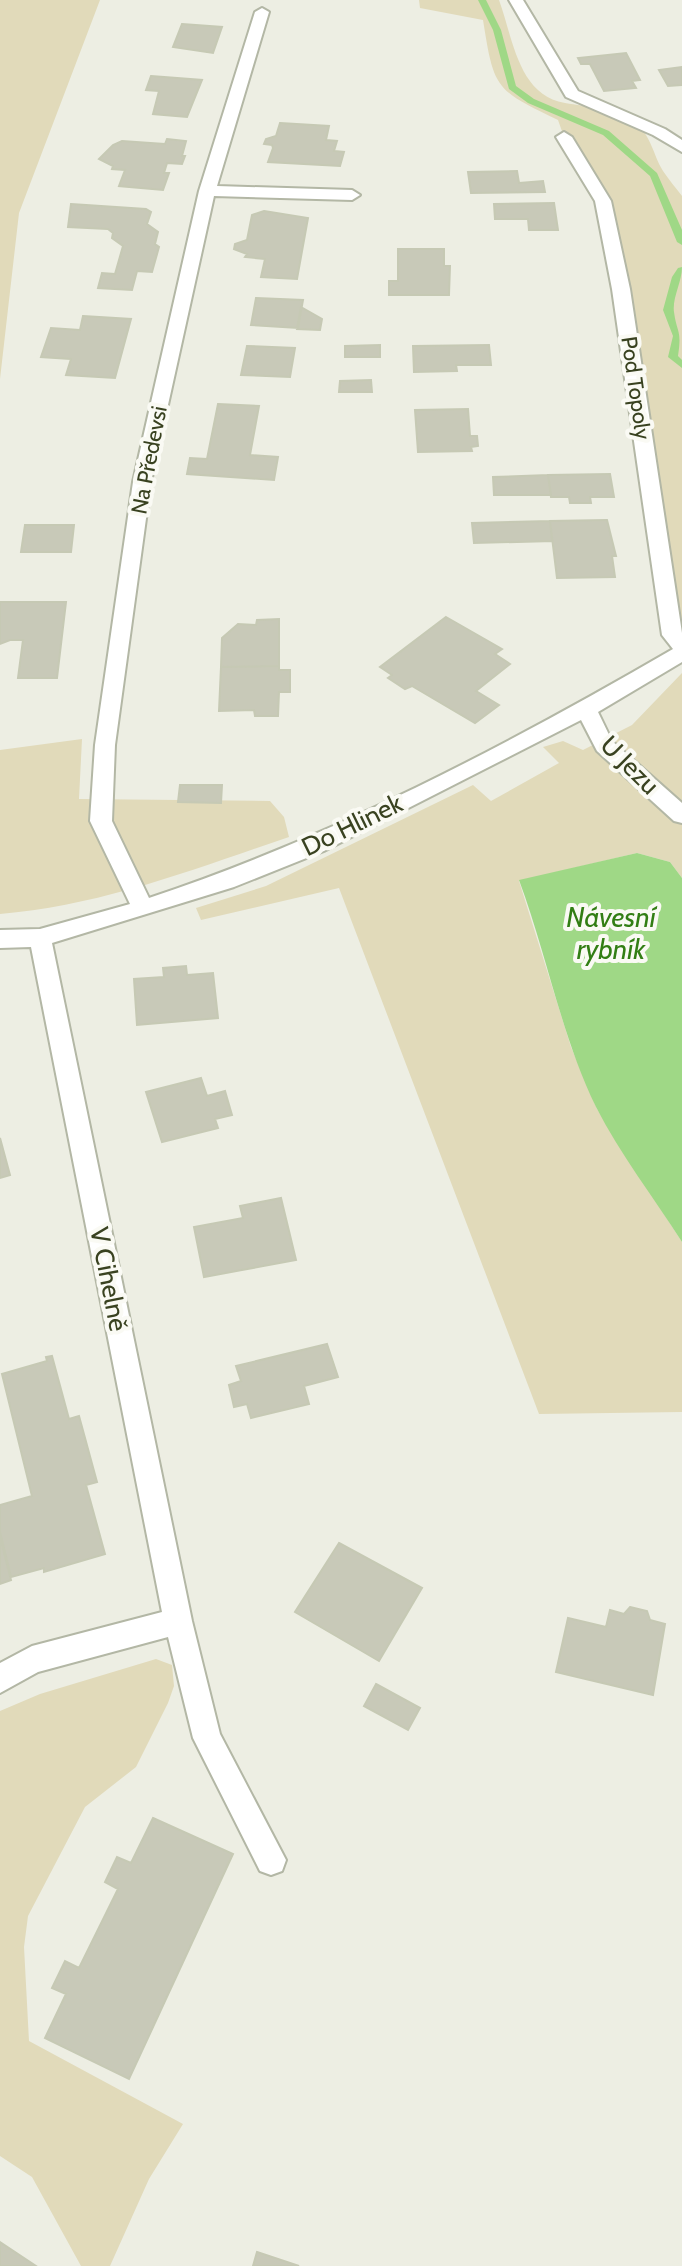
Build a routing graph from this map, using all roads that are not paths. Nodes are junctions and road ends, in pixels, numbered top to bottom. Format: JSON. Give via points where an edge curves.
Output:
{"nodes":[{"id":1,"x":516,"y":0,"type":"edge"},
{"id":2,"x":262,"y":12,"type":"dead end"},
{"id":3,"x":682,"y":125,"type":"edge"},
{"id":4,"x":659,"y":132,"type":"junction"},
{"id":5,"x":564,"y":137,"type":"dead end"},
{"id":6,"x":682,"y":147,"type":"edge"},
{"id":7,"x":207,"y":191,"type":"junction"},
{"id":8,"x":352,"y":195,"type":"dead end"},
{"id":9,"x":682,"y":646,"type":"edge"},
{"id":10,"x":682,"y":653,"type":"edge"},
{"id":11,"x":586,"y":709,"type":"junction"},
{"id":12,"x":682,"y":815,"type":"edge"},
{"id":13,"x":143,"y":909,"type":"junction"},
{"id":14,"x":40,"y":938,"type":"junction"},
{"id":15,"x":0,"y":939,"type":"edge"},
{"id":16,"x":178,"y":1621,"type":"junction"},
{"id":17,"x":0,"y":1679,"type":"edge"},
{"id":18,"x":271,"y":1860,"type":"dead end"}],
"edges":[{"from":1,"to":4,"type":"street","via":[[572,94]]},
{"from":2,"to":7,"type":"street","name":"Na Předevsi"},
{"from":3,"to":4,"type":"street"},
{"from":4,"to":6,"type":"street"},
{"from":5,"to":9,"type":"street","name":"Pod Topoly","via":[[603,201],[672,635]]},
{"from":7,"to":8,"type":"street"},
{"from":7,"to":13,"type":"street","name":"Na Předevsi","via":[[142,482],[105,745],[101,821]]},
{"from":10,"to":11,"type":"street","name":"Do Hlinek"},
{"from":11,"to":12,"type":"street","name":"U Jezu","via":[[604,746]]},
{"from":11,"to":13,"type":"street","name":"Do Hlinek","via":[[316,845]]},
{"from":13,"to":14,"type":"street","name":"Do Hlinek"},
{"from":14,"to":15,"type":"street","name":"Do Hlinek"},
{"from":14,"to":16,"type":"street","name":"V Cihelně"},
{"from":16,"to":17,"type":"street","via":[[32,1660]]},
{"from":16,"to":18,"type":"street","name":"V Cihelně","via":[[207,1738]]}]}
